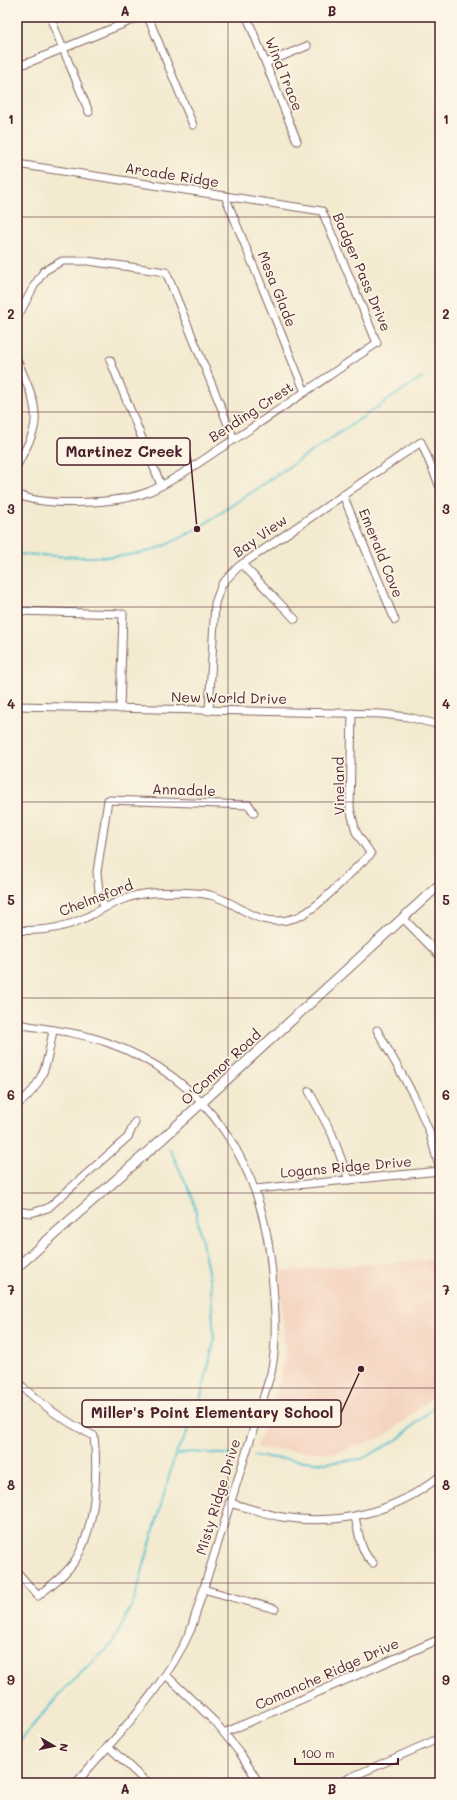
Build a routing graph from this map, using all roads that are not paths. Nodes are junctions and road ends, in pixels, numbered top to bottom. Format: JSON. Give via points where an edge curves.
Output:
{"nodes":[{"id":1,"x":50,"y":17,"type":"edge"},
{"id":2,"x":140,"y":17,"type":"edge"},
{"id":3,"x":148,"y":17,"type":"edge"},
{"id":4,"x":247,"y":17,"type":"edge"},
{"id":5,"x":307,"y":46,"type":"dead end"},
{"id":6,"x":63,"y":49,"type":"junction"},
{"id":7,"x":266,"y":64,"type":"junction"},
{"id":8,"x":17,"y":66,"type":"edge"},
{"id":9,"x":89,"y":112,"type":"dead end"},
{"id":10,"x":193,"y":125,"type":"dead end"},
{"id":11,"x":297,"y":141,"type":"dead end"},
{"id":12,"x":17,"y":164,"type":"edge"},
{"id":13,"x":225,"y":196,"type":"junction"},
{"id":14,"x":322,"y":211,"type":"joint"},
{"id":15,"x":17,"y":318,"type":"edge"},
{"id":16,"x":378,"y":343,"type":"joint"},
{"id":17,"x":17,"y":360,"type":"edge"},
{"id":18,"x":110,"y":360,"type":"dead end"},
{"id":19,"x":305,"y":392,"type":"junction"},
{"id":20,"x":234,"y":439,"type":"junction"},
{"id":21,"x":17,"y":466,"type":"edge"},
{"id":22,"x":161,"y":485,"type":"junction"},
{"id":23,"x":440,"y":487,"type":"edge"},
{"id":24,"x":17,"y":494,"type":"edge"},
{"id":25,"x":343,"y":495,"type":"junction"},
{"id":26,"x":242,"y":564,"type":"junction"},
{"id":27,"x":17,"y":611,"type":"edge"},
{"id":28,"x":295,"y":619,"type":"dead end"},
{"id":29,"x":395,"y":620,"type":"dead end"},
{"id":30,"x":17,"y":706,"type":"edge"},
{"id":31,"x":120,"y":709,"type":"junction"},
{"id":32,"x":210,"y":711,"type":"junction"},
{"id":33,"x":352,"y":713,"type":"junction"},
{"id":34,"x":440,"y":725,"type":"edge"},
{"id":35,"x":254,"y":813,"type":"dead end"},
{"id":36,"x":371,"y":854,"type":"joint"},
{"id":37,"x":440,"y":884,"type":"edge"},
{"id":38,"x":104,"y":907,"type":"junction"},
{"id":39,"x":403,"y":918,"type":"junction"},
{"id":40,"x":17,"y":930,"type":"edge"},
{"id":41,"x":440,"y":956,"type":"edge"},
{"id":42,"x":17,"y":1024,"type":"edge"},
{"id":43,"x":53,"y":1030,"type":"junction"},
{"id":44,"x":377,"y":1030,"type":"dead end"},
{"id":45,"x":309,"y":1091,"type":"dead end"},
{"id":46,"x":202,"y":1103,"type":"junction"},
{"id":47,"x":17,"y":1105,"type":"edge"},
{"id":48,"x":135,"y":1122,"type":"dead end"},
{"id":49,"x":440,"y":1170,"type":"edge"},
{"id":50,"x":349,"y":1180,"type":"junction"},
{"id":51,"x":255,"y":1189,"type":"junction"},
{"id":52,"x":17,"y":1211,"type":"edge"},
{"id":53,"x":17,"y":1267,"type":"edge"},
{"id":54,"x":17,"y":1381,"type":"edge"},
{"id":55,"x":440,"y":1476,"type":"edge"},
{"id":56,"x":229,"y":1502,"type":"junction"},
{"id":57,"x":355,"y":1517,"type":"junction"},
{"id":58,"x":373,"y":1562,"type":"dead end"},
{"id":59,"x":17,"y":1572,"type":"edge"},
{"id":60,"x":203,"y":1589,"type":"junction"},
{"id":61,"x":275,"y":1609,"type":"dead end"},
{"id":62,"x":440,"y":1639,"type":"edge"},
{"id":63,"x":166,"y":1674,"type":"junction"},
{"id":64,"x":224,"y":1733,"type":"junction"},
{"id":65,"x":440,"y":1738,"type":"edge"},
{"id":66,"x":108,"y":1746,"type":"junction"},
{"id":67,"x":76,"y":1783,"type":"edge"},
{"id":68,"x":148,"y":1783,"type":"edge"},
{"id":69,"x":259,"y":1783,"type":"edge"},
{"id":70,"x":338,"y":1783,"type":"edge"}],
"edges":[{"from":1,"to":6,"type":"street"},
{"from":2,"to":6,"type":"street"},
{"from":3,"to":10,"type":"street"},
{"from":4,"to":7,"type":"street","name":"Wind Trace"},
{"from":5,"to":7,"type":"street"},
{"from":6,"to":8,"type":"street"},
{"from":6,"to":9,"type":"street"},
{"from":7,"to":11,"type":"street","name":"Wind Trace"},
{"from":12,"to":13,"type":"street","name":"Arcade Ridge"},
{"from":13,"to":14,"type":"street","name":"Arcade Ridge"},
{"from":13,"to":19,"type":"street","name":"Mesa Glade"},
{"from":14,"to":16,"type":"street","name":"Badger Pass Drive"},
{"from":15,"to":20,"type":"street","via":[[44,271],[62,261],[88,261],[166,272]]},
{"from":16,"to":19,"type":"street","name":"Bending Crest"},
{"from":17,"to":21,"type":"street","via":[[32,397],[36,415],[33,431]]},
{"from":18,"to":22,"type":"street"},
{"from":19,"to":20,"type":"street","name":"Bending Crest"},
{"from":20,"to":22,"type":"street","name":"Bending Crest"},
{"from":22,"to":24,"type":"street","name":"Bending Crest","via":[[131,498],[104,501],[56,502],[31,499]]},
{"from":23,"to":25,"type":"street","name":"Bay View","via":[[421,442]]},
{"from":25,"to":26,"type":"street","name":"Bay View"},
{"from":25,"to":29,"type":"street","name":"Emerald Cove"},
{"from":26,"to":28,"type":"street"},
{"from":26,"to":32,"type":"street","name":"Bay View","via":[[226,579],[215,603]]},
{"from":27,"to":31,"type":"street","via":[[124,614]]},
{"from":30,"to":31,"type":"street","name":"New World Drive"},
{"from":31,"to":32,"type":"street","name":"New World Drive"},
{"from":32,"to":33,"type":"street","name":"New World Drive"},
{"from":33,"to":34,"type":"street","name":"New World Drive","via":[[408,717]]},
{"from":33,"to":36,"type":"street","name":"Vineland","via":[[350,808],[356,832]]},
{"from":35,"to":38,"type":"street","name":"Annadale","via":[[249,805],[108,800],[97,872]]},
{"from":36,"to":38,"type":"street","name":"Chelmsford","via":[[307,912],[284,920],[259,919],[217,897],[203,894],[140,894]]},
{"from":37,"to":39,"type":"main road","name":"O'Connor Road"},
{"from":38,"to":40,"type":"street","name":"Chelmsford","via":[[57,928]]},
{"from":39,"to":41,"type":"street"},
{"from":39,"to":46,"type":"main road","name":"O'Connor Road"},
{"from":42,"to":43,"type":"street","name":"Misty Ridge Drive"},
{"from":43,"to":46,"type":"street","name":"Misty Ridge Drive","via":[[79,1034],[129,1052],[177,1081]]},
{"from":43,"to":47,"type":"street","via":[[42,1077],[30,1095]]},
{"from":44,"to":49,"type":"street","via":[[414,1096],[429,1132]]},
{"from":45,"to":50,"type":"street","via":[[332,1134]]},
{"from":46,"to":51,"type":"street","name":"Misty Ridge Drive","via":[[230,1137]]},
{"from":46,"to":53,"type":"main road","name":"O'Connor Road"},
{"from":48,"to":52,"type":"street","via":[[128,1138],[48,1208],[31,1213]]},
{"from":49,"to":50,"type":"street","name":"Logans Ridge Drive"},
{"from":50,"to":51,"type":"street","name":"Logans Ridge Drive"},
{"from":51,"to":56,"type":"street","name":"Misty Ridge Drive","via":[[271,1257],[276,1313],[275,1355]]},
{"from":54,"to":59,"type":"street","via":[[50,1412],[94,1436],[97,1469],[92,1513],[82,1547],[69,1569],[38,1596]]},
{"from":55,"to":57,"type":"street","via":[[405,1500]]},
{"from":56,"to":57,"type":"street","via":[[281,1517],[303,1520]]},
{"from":56,"to":60,"type":"street","name":"Misty Ridge Drive"},
{"from":57,"to":58,"type":"street","via":[[366,1557]]},
{"from":60,"to":61,"type":"street"},
{"from":60,"to":63,"type":"street","name":"Misty Ridge Drive","via":[[184,1644]]},
{"from":62,"to":64,"type":"street","name":"Comanche Ridge Drive"},
{"from":63,"to":64,"type":"street","via":[[216,1722]]},
{"from":63,"to":66,"type":"street","name":"Misty Ridge Drive"},
{"from":64,"to":69,"type":"street"},
{"from":65,"to":70,"type":"street"},
{"from":66,"to":67,"type":"street","name":"Misty Ridge Drive"},
{"from":66,"to":68,"type":"street"}]}
